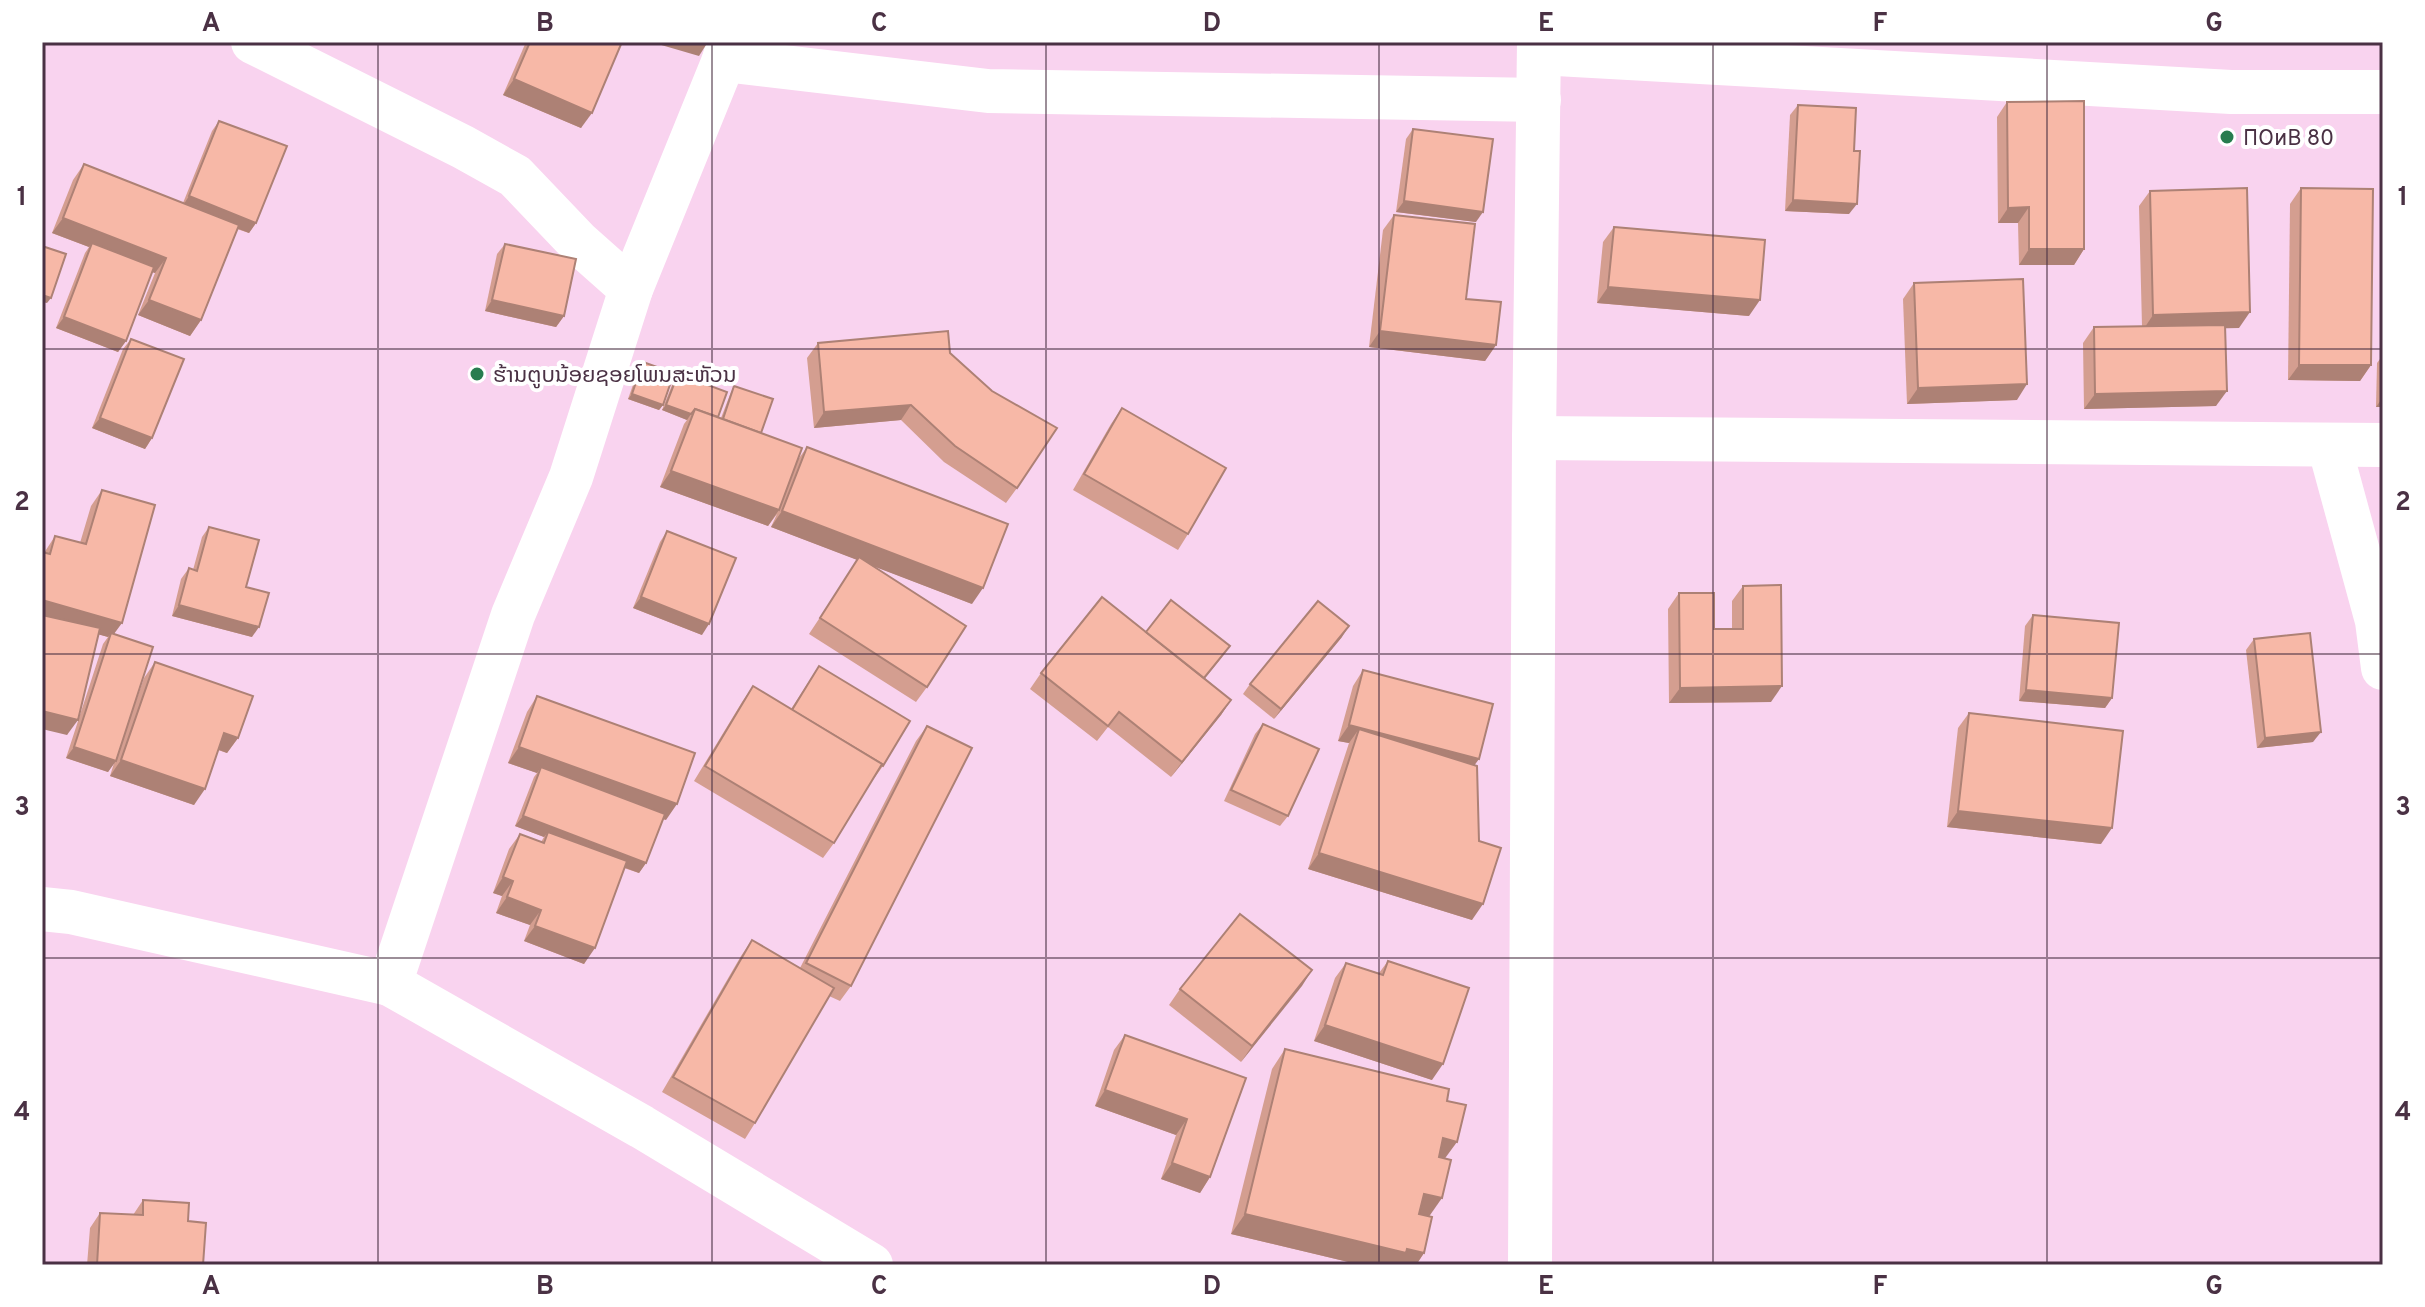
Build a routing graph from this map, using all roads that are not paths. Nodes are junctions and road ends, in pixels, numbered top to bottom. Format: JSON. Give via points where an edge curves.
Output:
{"nodes":[{"id":1,"x":253,"y":42,"type":"edge"},
{"id":2,"x":1539,"y":48,"type":"edge"},
{"id":3,"x":726,"y":51,"type":"edge"},
{"id":4,"x":2383,"y":92,"type":"edge"},
{"id":5,"x":1539,"y":100,"type":"junction"},
{"id":6,"x":631,"y":289,"type":"junction"},
{"id":7,"x":1534,"y":438,"type":"junction"},
{"id":8,"x":2329,"y":445,"type":"junction"},
{"id":9,"x":2383,"y":445,"type":"edge"},
{"id":10,"x":2383,"y":668,"type":"edge"},
{"id":11,"x":42,"y":909,"type":"edge"},
{"id":12,"x":390,"y":984,"type":"junction"},
{"id":13,"x":871,"y":1265,"type":"edge"},
{"id":14,"x":1530,"y":1265,"type":"edge"}],
"edges":[{"from":1,"to":6,"type":"street","via":[[515,176]]},
{"from":2,"to":4,"type":"street","via":[[2231,92]]},
{"from":2,"to":5,"type":"street"},
{"from":3,"to":5,"type":"street","via":[[988,91]]},
{"from":3,"to":6,"type":"street"},
{"from":5,"to":7,"type":"street"},
{"from":6,"to":12,"type":"street","via":[[571,477],[513,615]]},
{"from":7,"to":8,"type":"street"},
{"from":7,"to":14,"type":"street"},
{"from":8,"to":9,"type":"street"},
{"from":8,"to":10,"type":"street","via":[[2377,621]]},
{"from":11,"to":12,"type":"street"},
{"from":12,"to":13,"type":"street"}]}
